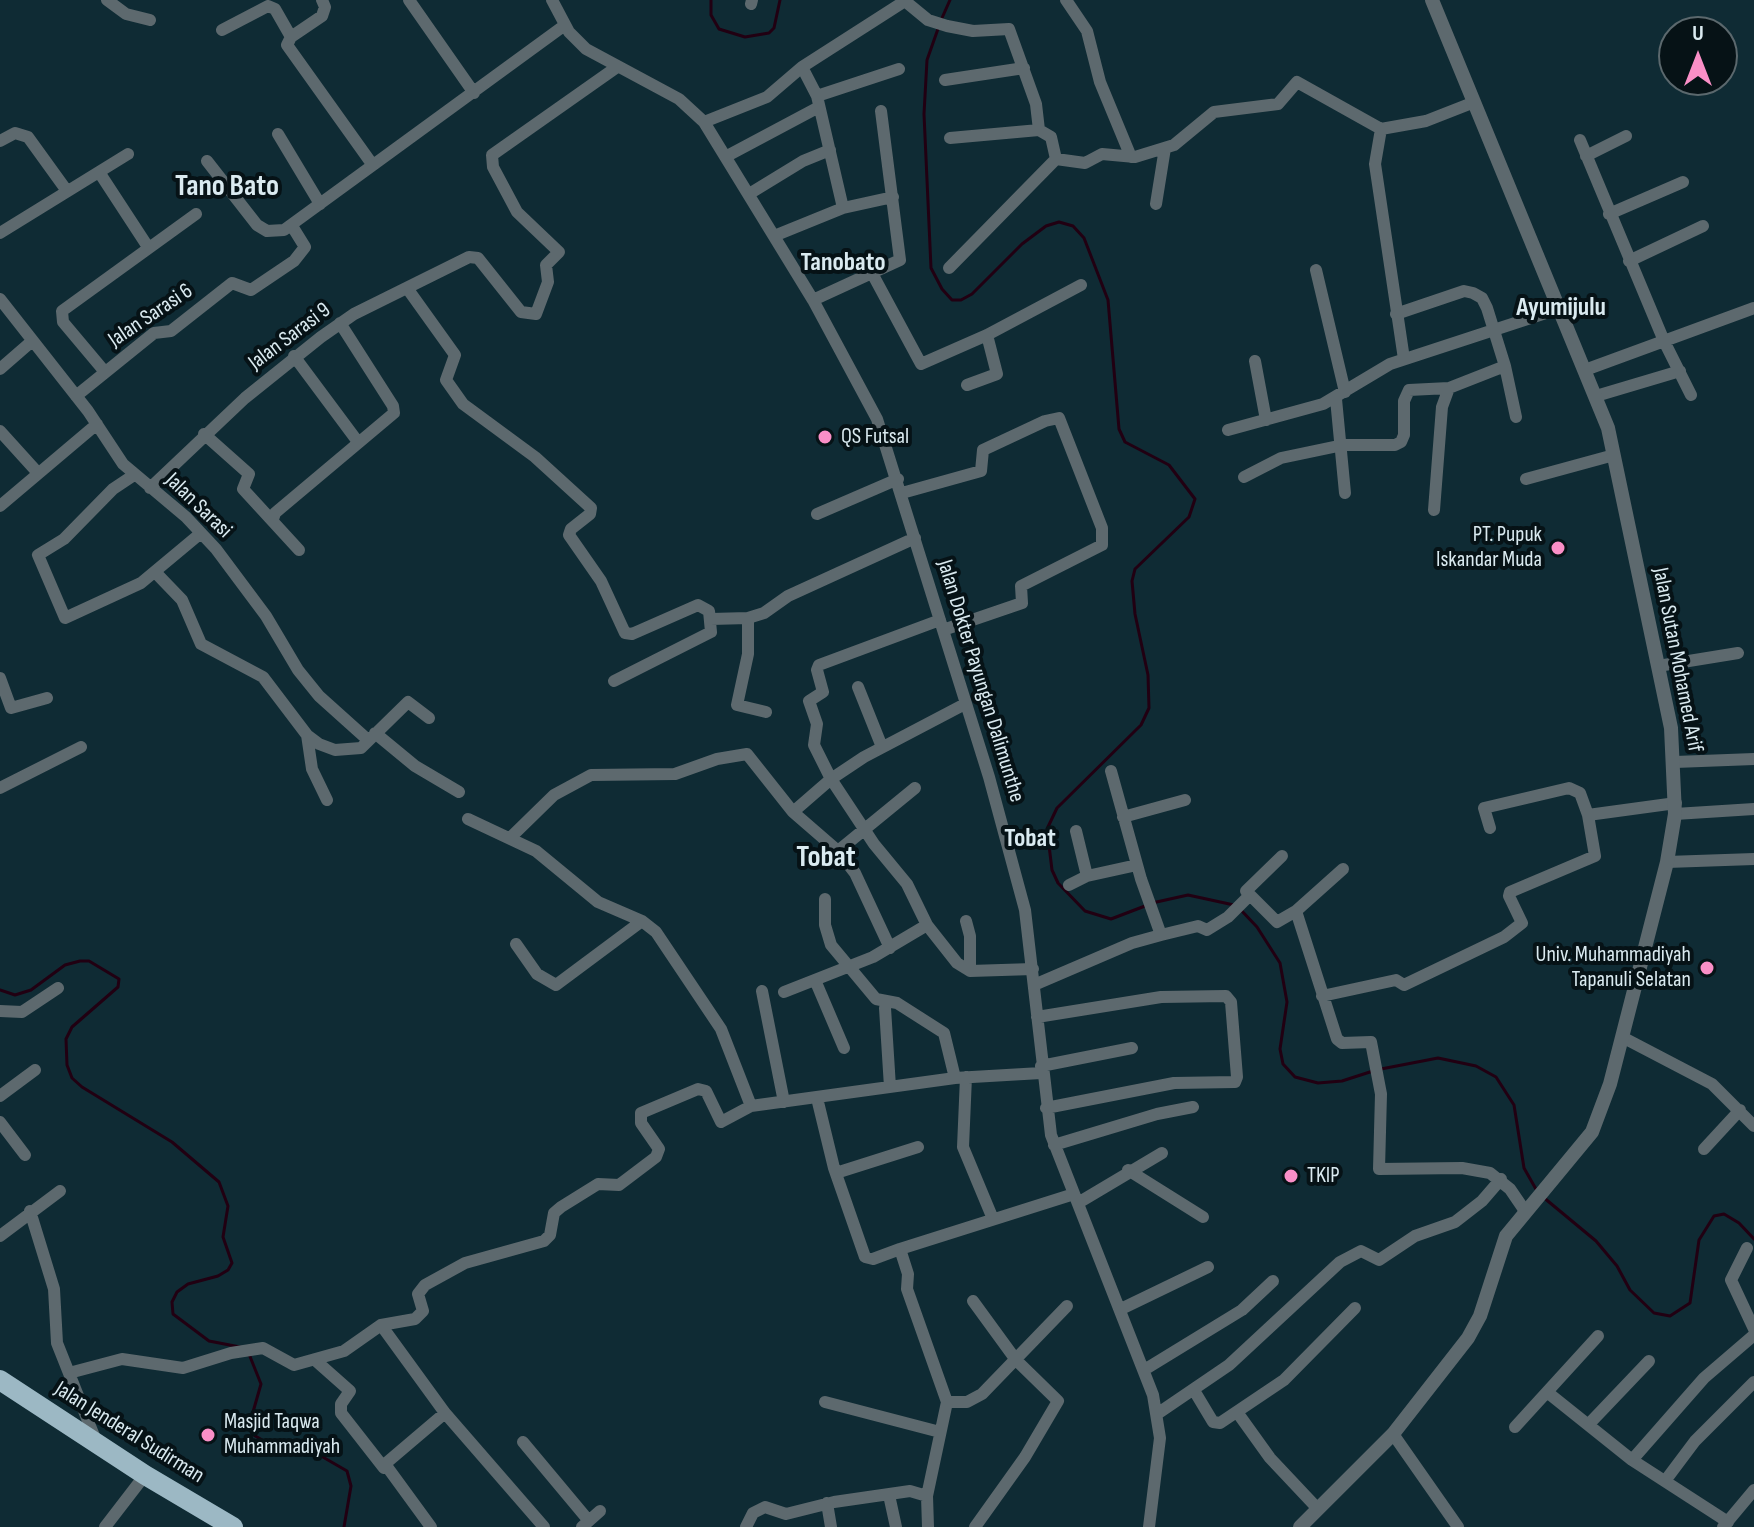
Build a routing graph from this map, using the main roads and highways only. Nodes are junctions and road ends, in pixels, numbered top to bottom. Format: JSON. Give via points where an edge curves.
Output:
{"nodes":[{"id":1,"x":0,"y":1380,"type":"edge"},
{"id":2,"x":233,"y":1527,"type":"edge"}],
"edges":[{"from":1,"to":2,"type":"highway","name":"Jalan Jenderal Sudirman"}]}
